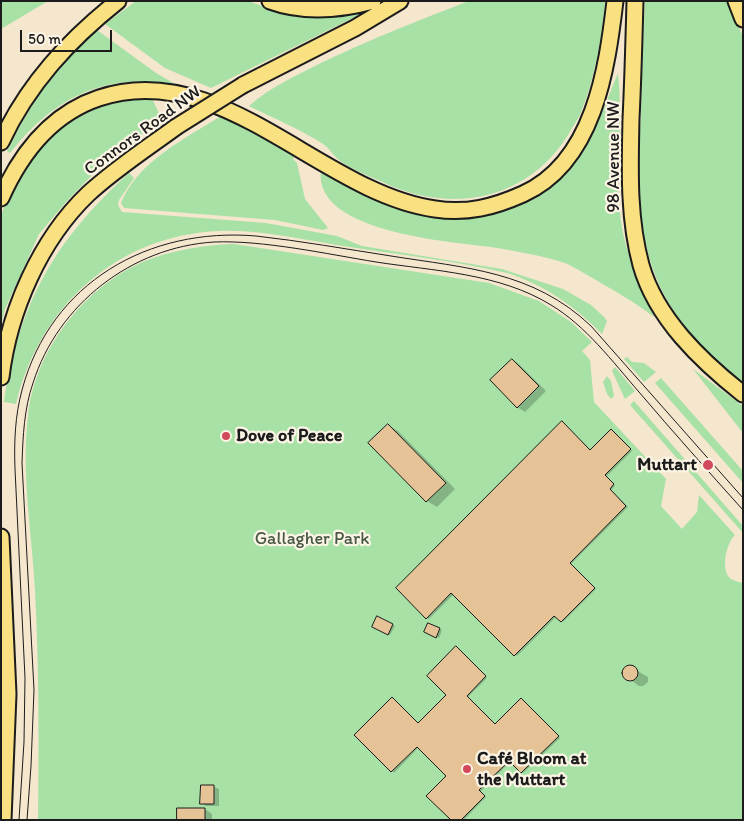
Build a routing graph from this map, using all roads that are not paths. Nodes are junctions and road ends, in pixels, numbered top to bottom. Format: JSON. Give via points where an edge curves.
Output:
{"nodes":[{"id":1,"x":118,"y":1,"type":"edge"},
{"id":2,"x":270,"y":1,"type":"edge"},
{"id":3,"x":373,"y":1,"type":"edge"},
{"id":4,"x":400,"y":1,"type":"edge"},
{"id":5,"x":615,"y":1,"type":"edge"},
{"id":6,"x":635,"y":1,"type":"edge"},
{"id":7,"x":736,"y":1,"type":"edge"},
{"id":8,"x":743,"y":19,"type":"edge"},
{"id":9,"x":1,"y":142,"type":"edge"},
{"id":10,"x":1,"y":198,"type":"edge"},
{"id":11,"x":1,"y":377,"type":"edge"},
{"id":12,"x":743,"y":394,"type":"edge"},
{"id":13,"x":1,"y":537,"type":"edge"},
{"id":14,"x":2,"y":606,"type":"edge"},
{"id":15,"x":3,"y":820,"type":"edge"}],
"edges":[{"from":1,"to":9,"type":"main road","via":[[80,33],[44,71]]},
{"from":2,"to":3,"type":"main road","via":[[328,9]]},
{"from":4,"to":11,"type":"main road","name":"Connors Road NW","bridge":true,"via":[[355,28],[243,85],[176,127],[87,195],[54,235],[24,290],[10,332]]},
{"from":5,"to":10,"type":"main road","via":[[601,83],[581,137],[562,164],[540,184],[507,201],[462,211],[434,209],[398,199],[196,97],[154,91],[113,93],[70,110],[21,159]]},
{"from":6,"to":12,"type":"main road","name":"98 Avenue NW","via":[[629,180],[632,220],[641,266],[654,295],[692,350]]},
{"from":7,"to":8,"type":"main road"},
{"from":13,"to":14,"type":"main road"},
{"from":14,"to":15,"type":"main road","via":[[8,694]]}]}
